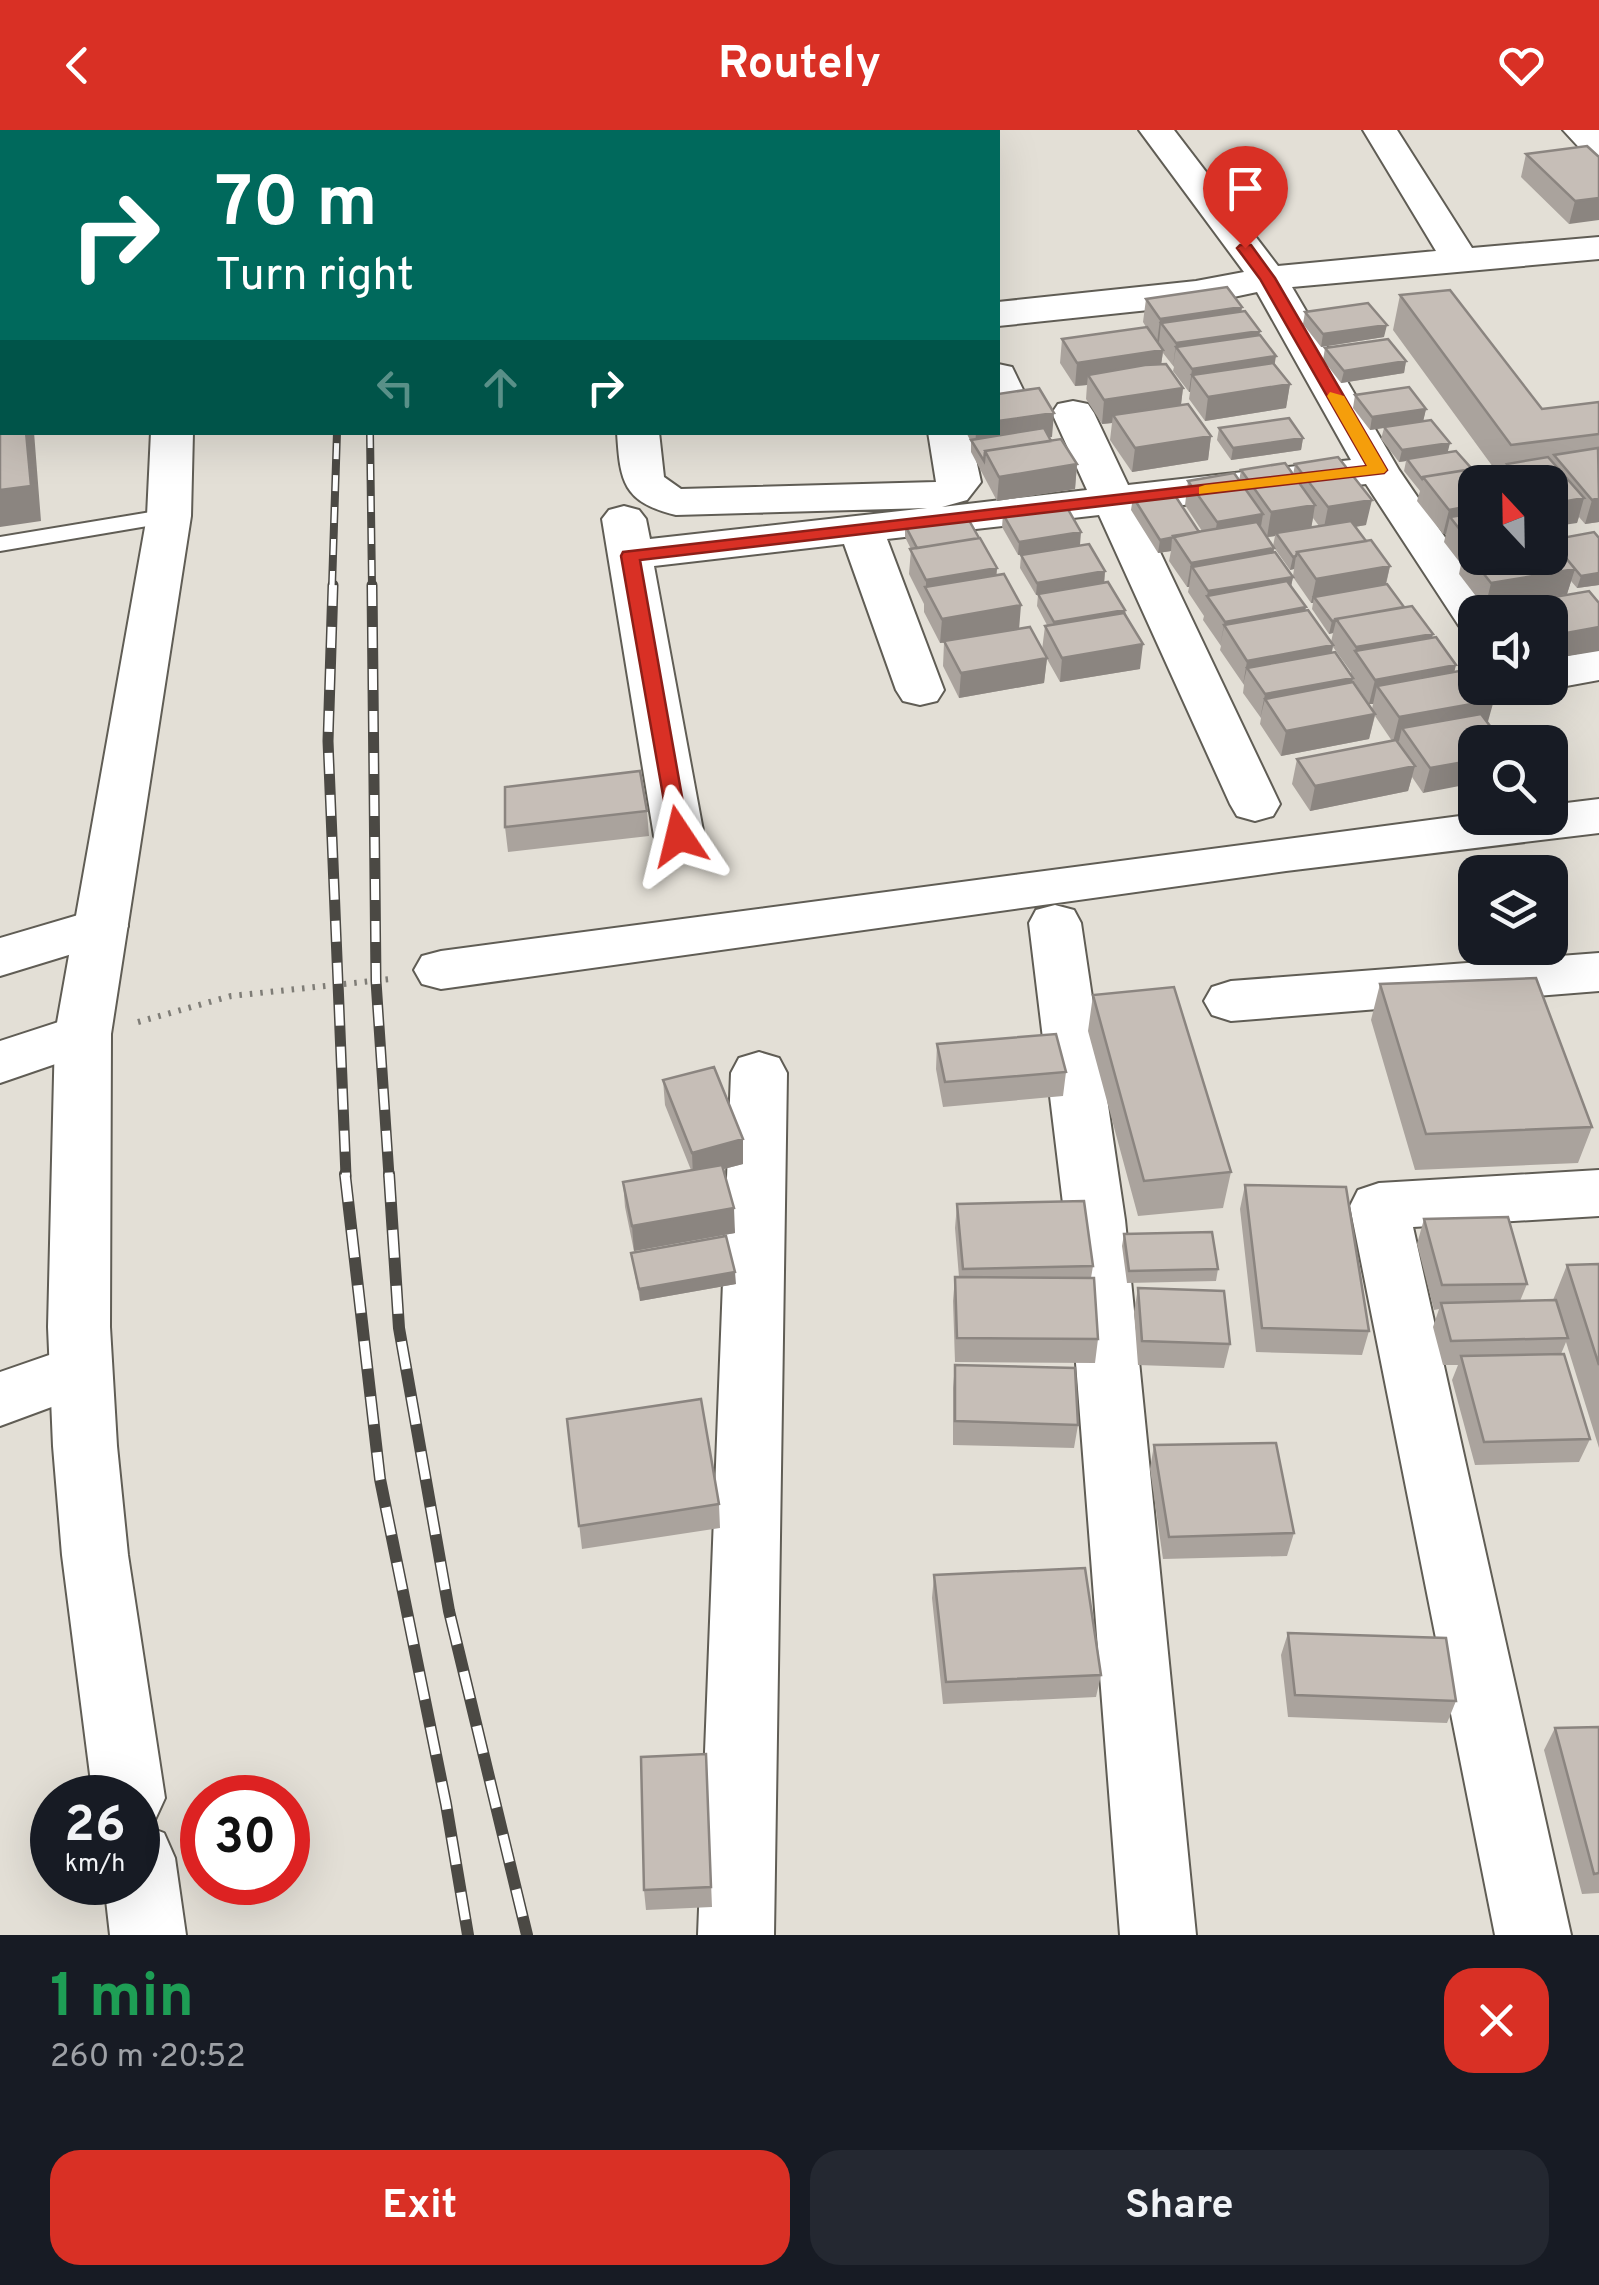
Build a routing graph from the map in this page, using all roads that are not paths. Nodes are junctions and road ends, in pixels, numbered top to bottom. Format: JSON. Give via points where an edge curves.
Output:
{"nodes":[{"id":1,"x":1156,"y":130,"type":"edge"},
{"id":2,"x":1380,"y":130,"type":"edge"},
{"id":3,"x":1580,"y":130,"type":"edge"},
{"id":4,"x":1599,"y":149,"type":"edge"},
{"id":5,"x":1599,"y":248,"type":"edge"},
{"id":6,"x":1461,"y":262,"type":"junction"},
{"id":7,"x":1268,"y":278,"type":"junction"},
{"id":8,"x":1000,"y":314,"type":"edge"},
{"id":9,"x":1000,"y":381,"type":"edge"},
{"id":10,"x":1000,"y":409,"type":"edge"},
{"id":11,"x":1073,"y":413,"type":"dead end"},
{"id":12,"x":172,"y":435,"type":"edge"},
{"id":13,"x":610,"y":435,"type":"edge"},
{"id":14,"x":638,"y":435,"type":"edge"},
{"id":15,"x":950,"y":435,"type":"edge"},
{"id":16,"x":1378,"y":470,"type":"junction"},
{"id":17,"x":1116,"y":501,"type":"junction"},
{"id":18,"x":170,"y":516,"type":"junction"},
{"id":19,"x":862,"y":532,"type":"junction"},
{"id":20,"x":0,"y":544,"type":"edge"},
{"id":21,"x":630,"y":556,"type":"junction"},
{"id":22,"x":1461,"y":595,"type":"edge"},
{"id":23,"x":1599,"y":666,"type":"edge"},
{"id":24,"x":1568,"y":671,"type":"edge"},
{"id":25,"x":920,"y":690,"type":"dead end"},
{"id":26,"x":1255,"y":804,"type":"dead end"},
{"id":27,"x":1599,"y":816,"type":"edge"},
{"id":28,"x":679,"y":836,"type":"dead end"},
{"id":29,"x":1054,"y":922,"type":"dead end"},
{"id":30,"x":102,"y":926,"type":"junction"},
{"id":31,"x":0,"y":958,"type":"edge"},
{"id":32,"x":442,"y":970,"type":"road end"},
{"id":33,"x":1599,"y":972,"type":"edge"},
{"id":34,"x":1231,"y":1001,"type":"dead end"},
{"id":35,"x":83,"y":1034,"type":"junction"},
{"id":36,"x":0,"y":1062,"type":"edge"},
{"id":37,"x":759,"y":1073,"type":"dead end"},
{"id":38,"x":1599,"y":1193,"type":"edge"},
{"id":39,"x":81,"y":1370,"type":"junction"},
{"id":40,"x":0,"y":1399,"type":"edge"},
{"id":41,"x":126,"y":1775,"type":"edge"},
{"id":42,"x":144,"y":1905,"type":"edge"},
{"id":43,"x":148,"y":1935,"type":"edge"},
{"id":44,"x":736,"y":1935,"type":"edge"},
{"id":45,"x":1158,"y":1935,"type":"edge"},
{"id":46,"x":1533,"y":1935,"type":"edge"}],
"edges":[{"from":1,"to":7,"type":"street"},
{"from":2,"to":6,"type":"street"},
{"from":3,"to":4,"type":"street"},
{"from":5,"to":6,"type":"street"},
{"from":6,"to":7,"type":"street"},
{"from":7,"to":8,"type":"street"},
{"from":7,"to":16,"type":"street"},
{"from":9,"to":10,"type":"street","via":[[1009,404]]},
{"from":11,"to":17,"type":"street"},
{"from":12,"to":18,"type":"street"},
{"from":13,"to":21,"type":"street"},
{"from":14,"to":15,"type":"street","via":[[643,482],[653,495],[676,502],[936,494],[960,482]]},
{"from":16,"to":17,"type":"street"},
{"from":16,"to":22,"type":"street"},
{"from":17,"to":19,"type":"street"},
{"from":17,"to":26,"type":"street"},
{"from":18,"to":20,"type":"lane"},
{"from":18,"to":30,"type":"street"},
{"from":19,"to":21,"type":"street"},
{"from":19,"to":25,"type":"street"},
{"from":21,"to":28,"type":"street"},
{"from":23,"to":24,"type":"street"},
{"from":27,"to":32,"type":"street"},
{"from":29,"to":45,"type":"street","via":[[1095,1220]]},
{"from":30,"to":31,"type":"street"},
{"from":30,"to":35,"type":"street"},
{"from":33,"to":34,"type":"street"},
{"from":35,"to":36,"type":"street"},
{"from":35,"to":39,"type":"street"},
{"from":37,"to":44,"type":"street"},
{"from":38,"to":46,"type":"street","via":[[1378,1206]]},
{"from":39,"to":40,"type":"street"},
{"from":39,"to":41,"type":"street","via":[[95,1555]]},
{"from":42,"to":43,"type":"street"}]}
